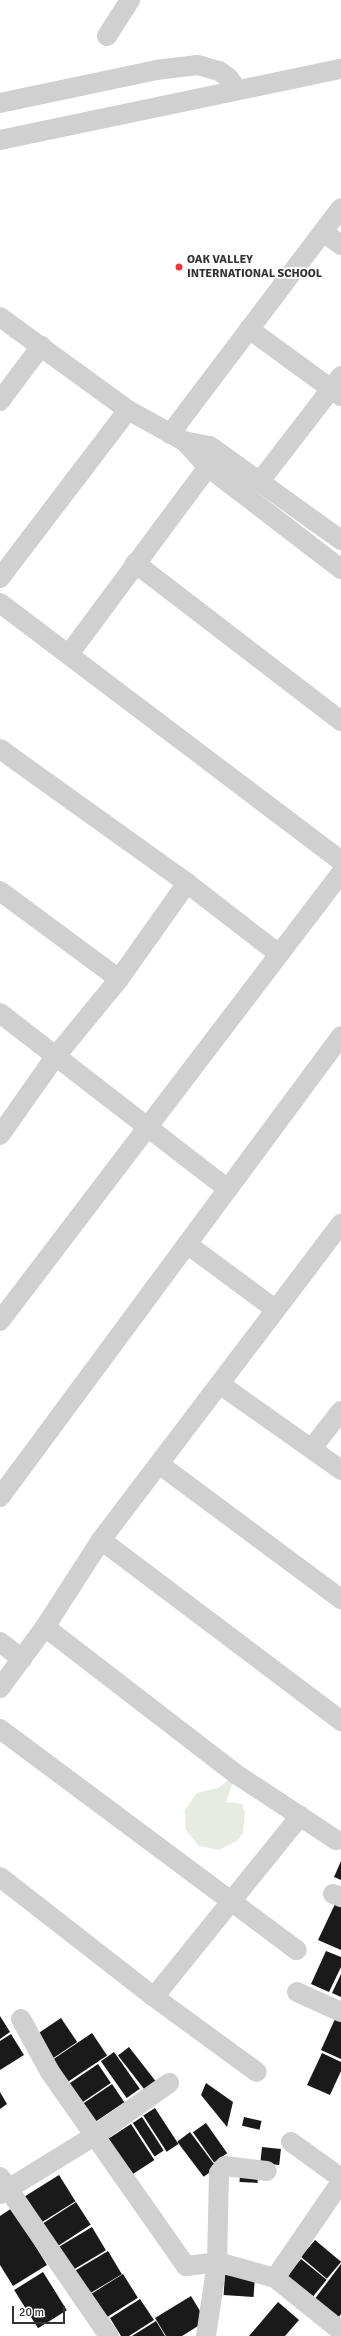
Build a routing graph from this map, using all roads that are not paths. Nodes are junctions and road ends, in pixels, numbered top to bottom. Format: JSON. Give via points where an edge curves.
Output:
{"nodes":[{"id":1,"x":130,"y":0,"type":"edge"},
{"id":2,"x":108,"y":36,"type":"dead end"},
{"id":3,"x":341,"y":69,"type":"edge"},
{"id":4,"x":237,"y":90,"type":"junction"},
{"id":5,"x":0,"y":103,"type":"edge"},
{"id":6,"x":0,"y":140,"type":"edge"},
{"id":7,"x":341,"y":208,"type":"edge"},
{"id":8,"x":323,"y":232,"type":"junction"},
{"id":9,"x":341,"y":245,"type":"edge"},
{"id":10,"x":0,"y":317,"type":"edge"},
{"id":11,"x":249,"y":329,"type":"junction"},
{"id":12,"x":41,"y":346,"type":"junction"},
{"id":13,"x":338,"y":387,"type":"edge"},
{"id":14,"x":0,"y":401,"type":"edge"},
{"id":15,"x":128,"y":410,"type":"junction"},
{"id":16,"x":177,"y":438,"type":"junction"},
{"id":17,"x":208,"y":467,"type":"junction"},
{"id":18,"x":261,"y":480,"type":"junction"},
{"id":19,"x":341,"y":540,"type":"edge"},
{"id":20,"x":135,"y":563,"type":"junction"},
{"id":21,"x":341,"y":569,"type":"edge"},
{"id":22,"x":0,"y":578,"type":"edge"},
{"id":23,"x":0,"y":603,"type":"edge"},
{"id":24,"x":69,"y":654,"type":"junction"},
{"id":25,"x":341,"y":720,"type":"edge"},
{"id":26,"x":0,"y":749,"type":"edge"},
{"id":27,"x":341,"y":861,"type":"edge"},
{"id":28,"x":341,"y":873,"type":"edge"},
{"id":29,"x":187,"y":883,"type":"junction"},
{"id":30,"x":0,"y":891,"type":"edge"},
{"id":31,"x":279,"y":954,"type":"junction"},
{"id":32,"x":119,"y":979,"type":"junction"},
{"id":33,"x":0,"y":1013,"type":"edge"},
{"id":34,"x":341,"y":1036,"type":"edge"},
{"id":35,"x":55,"y":1057,"type":"junction"},
{"id":36,"x":148,"y":1127,"type":"junction"},
{"id":37,"x":0,"y":1135,"type":"edge"},
{"id":38,"x":228,"y":1189,"type":"junction"},
{"id":39,"x":341,"y":1224,"type":"edge"},
{"id":40,"x":187,"y":1244,"type":"junction"},
{"id":41,"x":275,"y":1309,"type":"junction"},
{"id":42,"x":0,"y":1321,"type":"edge"},
{"id":43,"x":221,"y":1385,"type":"junction"},
{"id":44,"x":341,"y":1411,"type":"edge"},
{"id":45,"x":312,"y":1448,"type":"junction"},
{"id":46,"x":159,"y":1464,"type":"junction"},
{"id":47,"x":341,"y":1470,"type":"edge"},
{"id":48,"x":0,"y":1497,"type":"edge"},
{"id":49,"x":101,"y":1540,"type":"junction"},
{"id":50,"x":338,"y":1590,"type":"edge"},
{"id":51,"x":45,"y":1627,"type":"junction"},
{"id":52,"x":0,"y":1642,"type":"edge"},
{"id":53,"x":22,"y":1659,"type":"junction"},
{"id":54,"x":0,"y":1688,"type":"edge"},
{"id":55,"x":341,"y":1721,"type":"edge"},
{"id":56,"x":0,"y":1729,"type":"edge"},
{"id":57,"x":300,"y":1816,"type":"junction"},
{"id":58,"x":336,"y":1840,"type":"dead end"},
{"id":59,"x":0,"y":1877,"type":"edge"},
{"id":60,"x":232,"y":1901,"type":"junction"},
{"id":61,"x":297,"y":1950,"type":"dead end"},
{"id":62,"x":297,"y":1992,"type":"dead end"},
{"id":63,"x":154,"y":1997,"type":"junction"},
{"id":64,"x":341,"y":2012,"type":"edge"},
{"id":65,"x":21,"y":2019,"type":"dead end"},
{"id":66,"x":257,"y":2072,"type":"dead end"},
{"id":67,"x":169,"y":2083,"type":"dead end"},
{"id":68,"x":94,"y":2136,"type":"junction"},
{"id":69,"x":291,"y":2142,"type":"dead end"},
{"id":70,"x":267,"y":2171,"type":"dead end"},
{"id":71,"x":341,"y":2178,"type":"edge"},
{"id":72,"x":341,"y":2182,"type":"edge"},
{"id":73,"x":3,"y":2186,"type":"edge"},
{"id":74,"x":217,"y":2262,"type":"junction"},
{"id":75,"x":275,"y":2278,"type":"junction"},
{"id":76,"x":341,"y":2331,"type":"edge"},
{"id":77,"x":109,"y":2336,"type":"edge"},
{"id":78,"x":206,"y":2336,"type":"edge"}],
"edges":[{"from":1,"to":2,"type":"street"},
{"from":3,"to":4,"type":"street"},
{"from":4,"to":5,"type":"street","via":[[229,78],[198,65],[156,70]]},
{"from":4,"to":6,"type":"street"},
{"from":7,"to":8,"type":"street"},
{"from":8,"to":9,"type":"street"},
{"from":8,"to":11,"type":"street"},
{"from":10,"to":12,"type":"street"},
{"from":11,"to":13,"type":"street"},
{"from":11,"to":16,"type":"street"},
{"from":12,"to":14,"type":"street"},
{"from":12,"to":15,"type":"street"},
{"from":13,"to":18,"type":"street"},
{"from":15,"to":16,"type":"street"},
{"from":15,"to":22,"type":"street"},
{"from":16,"to":17,"type":"street"},
{"from":16,"to":18,"type":"street","via":[[210,446]]},
{"from":17,"to":20,"type":"street"},
{"from":17,"to":21,"type":"street"},
{"from":18,"to":19,"type":"street"},
{"from":20,"to":24,"type":"street"},
{"from":20,"to":25,"type":"street"},
{"from":23,"to":24,"type":"street"},
{"from":24,"to":27,"type":"street"},
{"from":26,"to":29,"type":"street"},
{"from":28,"to":31,"type":"street"},
{"from":29,"to":31,"type":"street"},
{"from":29,"to":32,"type":"street"},
{"from":30,"to":32,"type":"street"},
{"from":31,"to":36,"type":"street"},
{"from":32,"to":35,"type":"street"},
{"from":33,"to":35,"type":"street"},
{"from":34,"to":38,"type":"street"},
{"from":35,"to":36,"type":"street"},
{"from":35,"to":37,"type":"street"},
{"from":36,"to":38,"type":"street"},
{"from":36,"to":42,"type":"street"},
{"from":38,"to":40,"type":"street"},
{"from":39,"to":41,"type":"street"},
{"from":40,"to":41,"type":"street"},
{"from":40,"to":48,"type":"street"},
{"from":41,"to":43,"type":"street"},
{"from":43,"to":45,"type":"street"},
{"from":43,"to":46,"type":"street"},
{"from":44,"to":45,"type":"street"},
{"from":45,"to":47,"type":"street"},
{"from":46,"to":49,"type":"street"},
{"from":46,"to":50,"type":"street"},
{"from":49,"to":51,"type":"street"},
{"from":49,"to":55,"type":"street"},
{"from":51,"to":53,"type":"street"},
{"from":51,"to":57,"type":"street","via":[[236,1774]]},
{"from":52,"to":53,"type":"street"},
{"from":53,"to":54,"type":"street"},
{"from":56,"to":60,"type":"street"},
{"from":57,"to":58,"type":"street"},
{"from":57,"to":60,"type":"street"},
{"from":59,"to":63,"type":"street"},
{"from":60,"to":61,"type":"street"},
{"from":60,"to":63,"type":"street"},
{"from":62,"to":64,"type":"street"},
{"from":63,"to":66,"type":"street"},
{"from":65,"to":68,"type":"street","via":[[50,2072]]},
{"from":67,"to":68,"type":"street"},
{"from":68,"to":73,"type":"street"},
{"from":68,"to":74,"type":"street","via":[[186,2266]]},
{"from":69,"to":71,"type":"street"},
{"from":70,"to":74,"type":"street","via":[[224,2166],[219,2173]]},
{"from":72,"to":75,"type":"street"},
{"from":73,"to":77,"type":"street"},
{"from":74,"to":75,"type":"street"},
{"from":74,"to":78,"type":"street"},
{"from":75,"to":76,"type":"street"}]}
